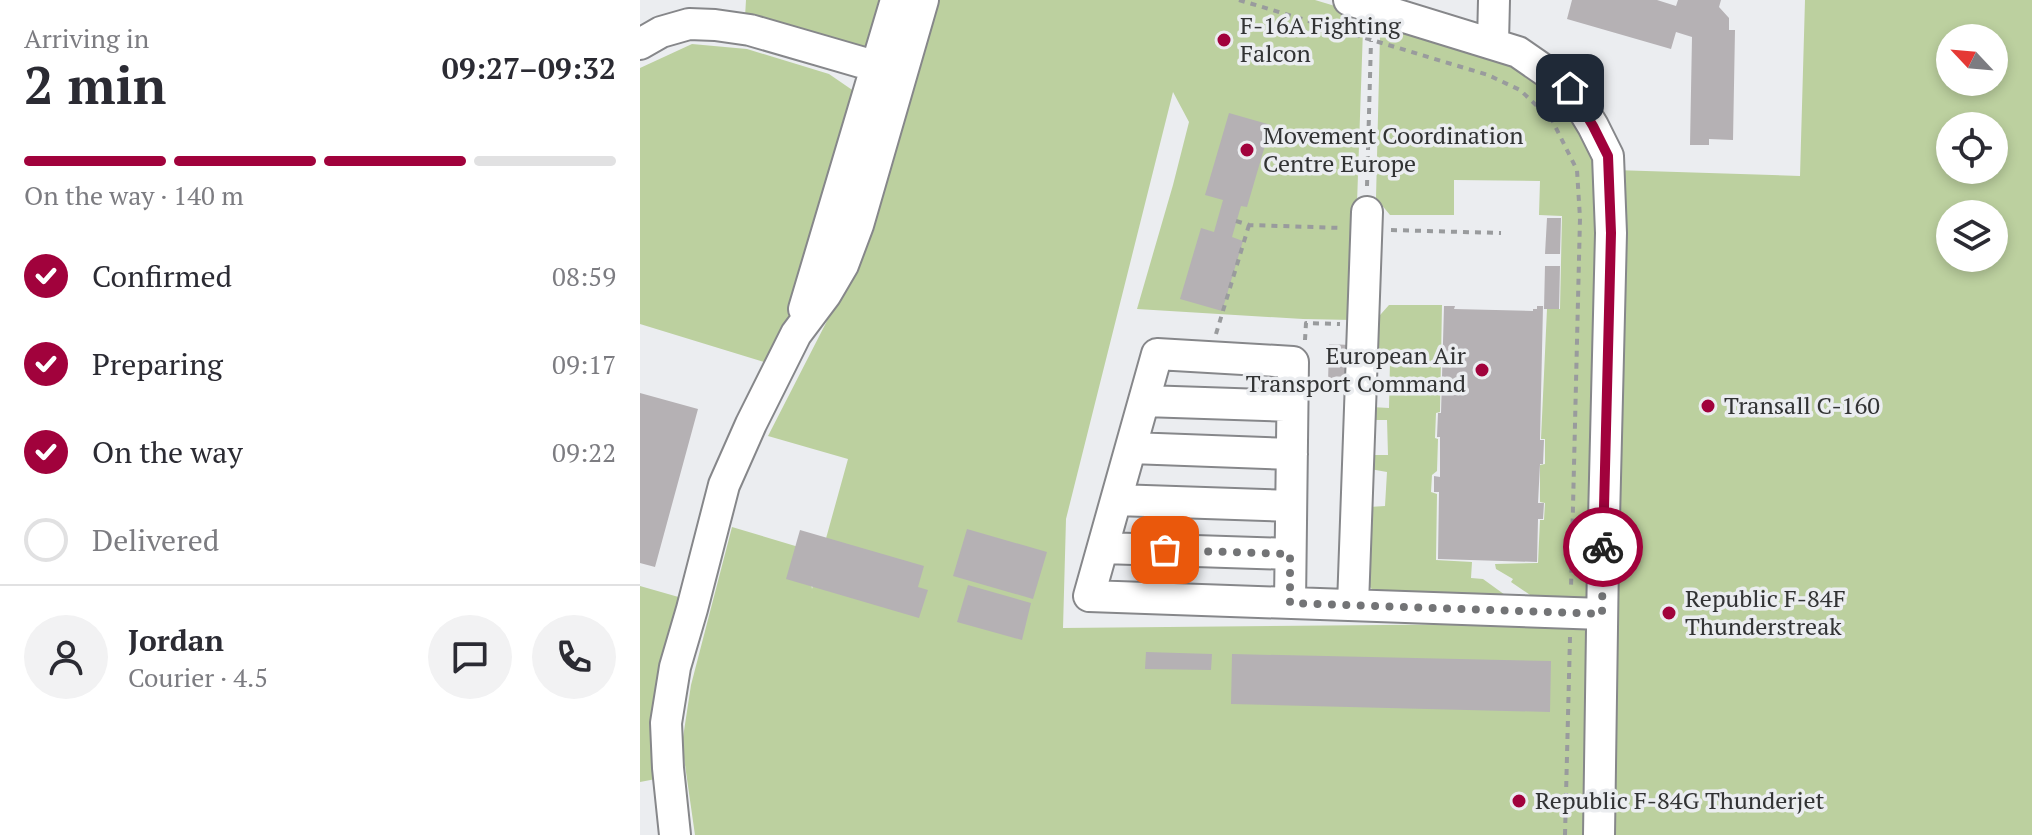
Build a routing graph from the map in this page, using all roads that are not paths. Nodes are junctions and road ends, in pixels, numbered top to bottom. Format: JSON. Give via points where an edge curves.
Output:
{"nodes":[{"id":1,"x":896,"y":0,"type":"edge"},
{"id":2,"x":923,"y":0,"type":"edge"},
{"id":3,"x":1349,"y":0,"type":"edge"},
{"id":4,"x":1494,"y":0,"type":"edge"},
{"id":5,"x":1493,"y":43,"type":"junction"},
{"id":6,"x":640,"y":44,"type":"edge"},
{"id":7,"x":889,"y":70,"type":"junction"},
{"id":8,"x":1367,"y":212,"type":"road end"},
{"id":9,"x":1144,"y":401,"type":"junction"},
{"id":10,"x":1292,"y":406,"type":"junction"},
{"id":11,"x":1131,"y":448,"type":"junction"},
{"id":12,"x":1292,"y":454,"type":"junction"},
{"id":13,"x":1116,"y":500,"type":"junction"},
{"id":14,"x":1291,"y":506,"type":"junction"},
{"id":15,"x":1103,"y":548,"type":"junction"},
{"id":16,"x":1290,"y":554,"type":"junction"},
{"id":17,"x":1290,"y":603,"type":"junction"},
{"id":18,"x":1353,"y":605,"type":"junction"},
{"id":19,"x":1602,"y":614,"type":"junction"},
{"id":20,"x":675,"y":835,"type":"edge"},
{"id":21,"x":1599,"y":835,"type":"edge"}],
"edges":[{"from":1,"to":7,"type":"lane"},
{"from":2,"to":7,"type":"lane"},
{"from":3,"to":5,"type":"lane"},
{"from":4,"to":5,"type":"lane"},
{"from":5,"to":19,"type":"lane","via":[[1518,52],[1570,88],[1608,156],[1611,233]]},
{"from":6,"to":7,"type":"lane","via":[[689,24],[715,25]]},
{"from":7,"to":20,"type":"lane","via":[[858,225],[843,265],[796,334],[724,485],[675,667],[666,723]]},
{"from":8,"to":18,"type":"lane"},
{"from":9,"to":10,"type":"lane"},
{"from":9,"to":10,"type":"lane","via":[[1157,354],[1293,362]]},
{"from":9,"to":11,"type":"lane"},
{"from":10,"to":12,"type":"lane"},
{"from":11,"to":12,"type":"lane"},
{"from":11,"to":13,"type":"lane"},
{"from":12,"to":14,"type":"lane"},
{"from":13,"to":14,"type":"lane"},
{"from":13,"to":15,"type":"lane"},
{"from":14,"to":16,"type":"lane"},
{"from":15,"to":16,"type":"lane"},
{"from":15,"to":17,"type":"lane","via":[[1089,596]]},
{"from":16,"to":17,"type":"lane"},
{"from":17,"to":18,"type":"lane"},
{"from":18,"to":19,"type":"lane"},
{"from":19,"to":21,"type":"lane"}]}
